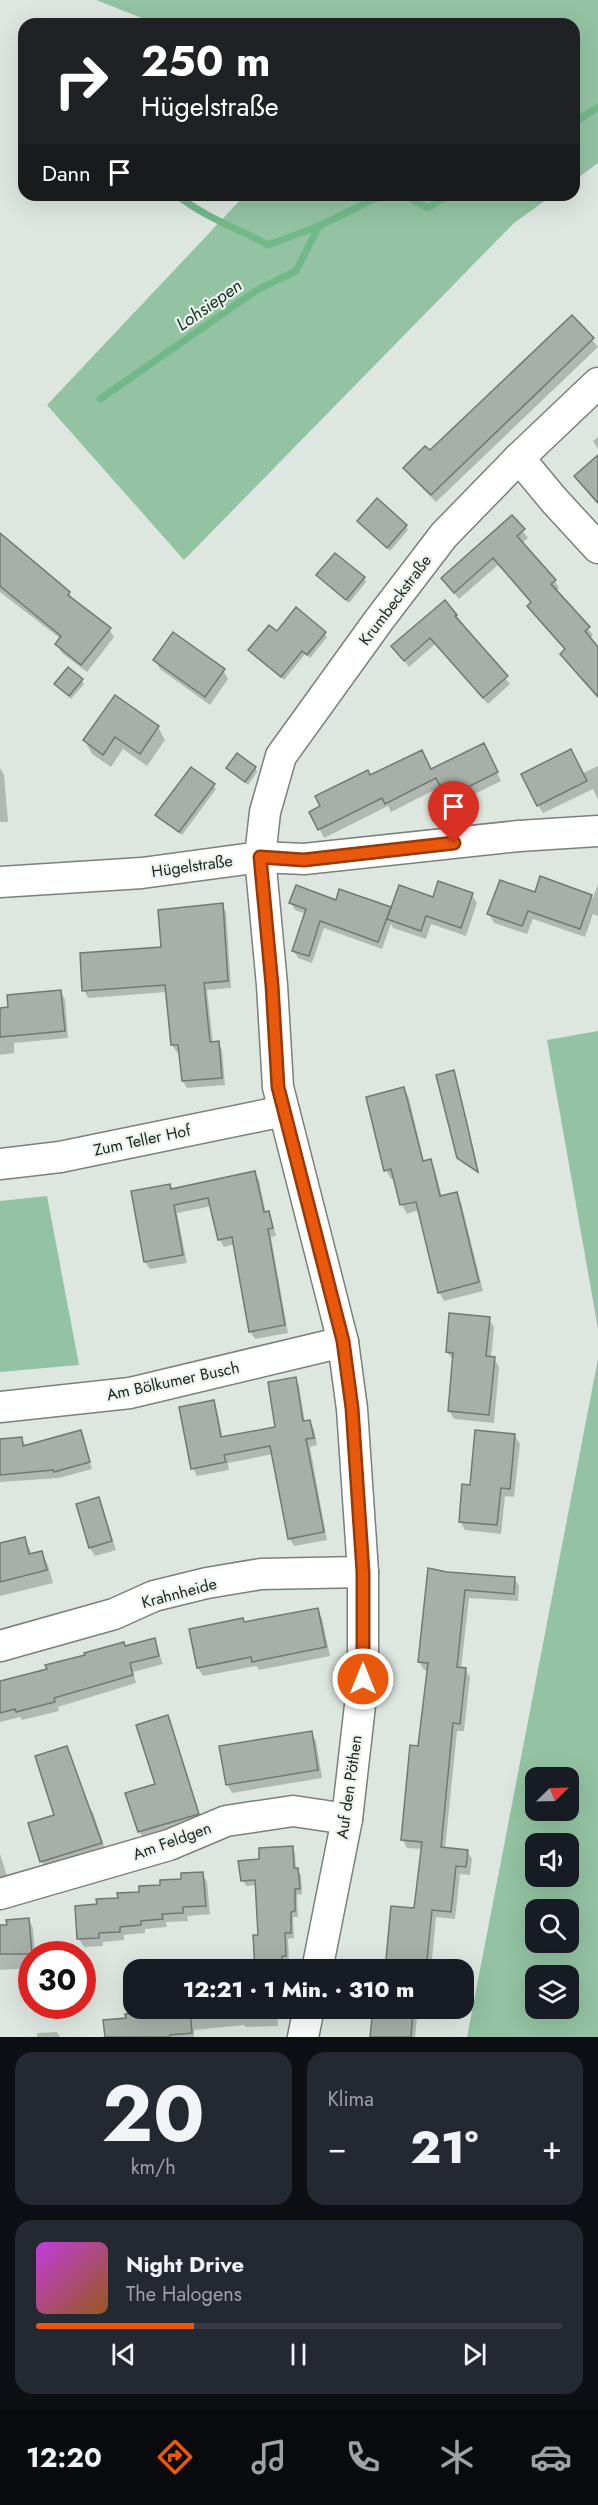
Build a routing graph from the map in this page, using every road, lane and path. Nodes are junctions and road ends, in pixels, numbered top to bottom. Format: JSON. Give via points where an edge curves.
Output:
{"nodes":[{"id":1,"x":598,"y":383,"type":"edge"},
{"id":2,"x":519,"y":458,"type":"junction"},
{"id":3,"x":598,"y":548,"type":"edge"},
{"id":4,"x":598,"y":831,"type":"edge"},
{"id":5,"x":260,"y":857,"type":"junction"},
{"id":6,"x":0,"y":882,"type":"edge"},
{"id":7,"x":284,"y":1111,"type":"junction"},
{"id":8,"x":0,"y":1164,"type":"edge"},
{"id":9,"x":343,"y":1341,"type":"junction"},
{"id":10,"x":0,"y":1407,"type":"edge"},
{"id":11,"x":363,"y":1572,"type":"junction"},
{"id":12,"x":0,"y":1646,"type":"edge"},
{"id":13,"x":347,"y":1819,"type":"junction"},
{"id":14,"x":0,"y":1894,"type":"edge"},
{"id":15,"x":319,"y":1959,"type":"edge"},
{"id":16,"x":307,"y":2019,"type":"edge"},
{"id":17,"x":303,"y":2037,"type":"edge"}],
"edges":[{"from":1,"to":2,"type":"street","name":"Krumbeckstraße"},
{"from":2,"to":3,"type":"street"},
{"from":2,"to":5,"type":"street","name":"Krumbeckstraße","via":[[444,535],[281,756],[265,812]]},
{"from":4,"to":5,"type":"street","name":"Hügelstraße","via":[[304,860]]},
{"from":5,"to":6,"type":"street","name":"Hügelstraße","via":[[142,873]]},
{"from":5,"to":7,"type":"street","name":"Auf den Pöthen","via":[[278,1087]]},
{"from":7,"to":8,"type":"street","name":"Zum Teller Hof","via":[[60,1157]]},
{"from":7,"to":9,"type":"street","name":"Auf den Pöthen"},
{"from":9,"to":10,"type":"street","name":"Am Bölkumer Busch","via":[[130,1393]]},
{"from":9,"to":11,"type":"street","name":"Auf den Pöthen","via":[[352,1408]]},
{"from":11,"to":12,"type":"street","name":"Krahnheide","via":[[261,1574],[207,1583]]},
{"from":11,"to":13,"type":"street","name":"Auf den Pöthen","via":[[363,1679]]},
{"from":13,"to":14,"type":"street","name":"Am Feldgen","via":[[293,1811],[226,1821],[168,1845]]},
{"from":13,"to":15,"type":"street","name":"Auf den Pöthen"},
{"from":16,"to":17,"type":"street"}]}
